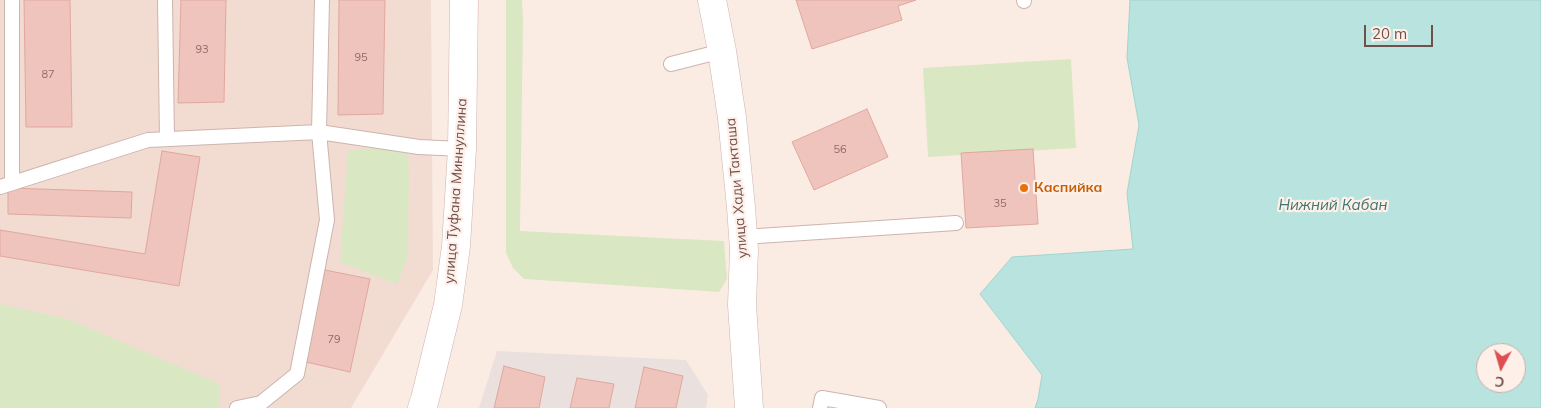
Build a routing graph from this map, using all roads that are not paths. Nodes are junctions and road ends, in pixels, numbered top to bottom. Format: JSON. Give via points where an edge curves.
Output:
{"nodes":[{"id":1,"x":12,"y":0,"type":"edge"},
{"id":2,"x":165,"y":0,"type":"edge"},
{"id":3,"x":322,"y":0,"type":"edge"},
{"id":4,"x":464,"y":0,"type":"edge"},
{"id":5,"x":712,"y":0,"type":"edge"},
{"id":6,"x":722,"y":51,"type":"junction"},
{"id":7,"x":671,"y":64,"type":"dead end"},
{"id":8,"x":319,"y":132,"type":"junction"},
{"id":9,"x":167,"y":139,"type":"junction"},
{"id":10,"x":462,"y":149,"type":"junction"},
{"id":11,"x":6,"y":185,"type":"edge"},
{"id":12,"x":956,"y":223,"type":"dead end"},
{"id":13,"x":743,"y":237,"type":"junction"},
{"id":14,"x":265,"y":406,"type":"edge"},
{"id":15,"x":237,"y":408,"type":"edge"},
{"id":16,"x":422,"y":408,"type":"edge"},
{"id":17,"x":749,"y":408,"type":"edge"},
{"id":18,"x":820,"y":408,"type":"edge"},
{"id":19,"x":879,"y":408,"type":"edge"}],
"edges":[{"from":1,"to":11,"type":"lane"},
{"from":2,"to":9,"type":"lane"},
{"from":3,"to":8,"type":"lane"},
{"from":4,"to":10,"type":"main road","name":"улица Туфана Миннуллина"},
{"from":5,"to":6,"type":"main road","name":"улица Хади Такташа"},
{"from":6,"to":7,"type":"lane"},
{"from":6,"to":13,"type":"main road","name":"улица Хади Такташа"},
{"from":8,"to":9,"type":"lane"},
{"from":8,"to":10,"type":"lane","via":[[419,147]]},
{"from":8,"to":14,"type":"lane","via":[[327,220],[297,374]]},
{"from":9,"to":11,"type":"lane","via":[[148,140]]},
{"from":10,"to":16,"type":"main road","name":"улица Туфана Миннуллина","via":[[456,246],[448,305]]},
{"from":12,"to":13,"type":"lane"},
{"from":13,"to":17,"type":"main road","name":"улица Хади Такташа","via":[[742,305]]},
{"from":14,"to":15,"type":"lane"},
{"from":18,"to":19,"type":"lane","via":[[822,398]]}]}
